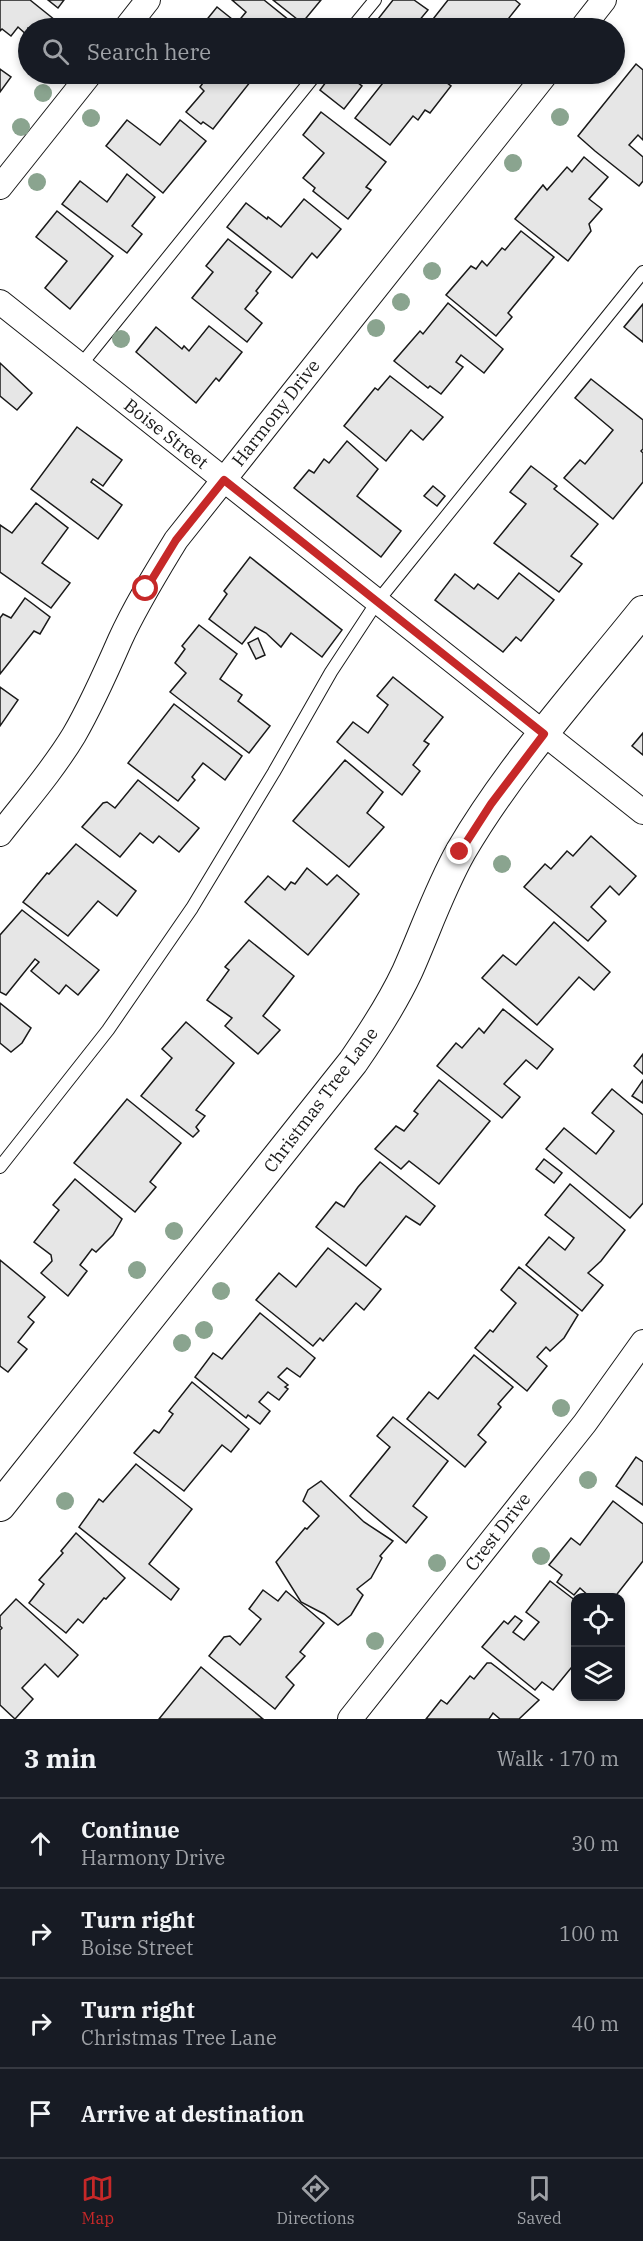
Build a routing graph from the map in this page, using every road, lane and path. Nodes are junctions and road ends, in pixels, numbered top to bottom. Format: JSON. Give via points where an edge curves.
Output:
{"nodes":[{"id":1,"x":148,"y":0,"type":"edge"},
{"id":2,"x":375,"y":0,"type":"edge"},
{"id":3,"x":604,"y":0,"type":"edge"},
{"id":4,"x":134,"y":18,"type":"edge"},
{"id":5,"x":360,"y":18,"type":"edge"},
{"id":6,"x":590,"y":18,"type":"edge"},
{"id":7,"x":82,"y":84,"type":"edge"},
{"id":8,"x":308,"y":84,"type":"edge"},
{"id":9,"x":538,"y":84,"type":"edge"},
{"id":10,"x":0,"y":187,"type":"edge"},
{"id":11,"x":643,"y":272,"type":"edge"},
{"id":12,"x":0,"y":302,"type":"edge"},
{"id":13,"x":80,"y":366,"type":"junction"},
{"id":14,"x":224,"y":480,"type":"junction"},
{"id":15,"x":377,"y":602,"type":"junction"},
{"id":16,"x":643,"y":611,"type":"edge"},
{"id":17,"x":544,"y":734,"type":"junction"},
{"id":18,"x":643,"y":812,"type":"edge"},
{"id":19,"x":0,"y":834,"type":"edge"},
{"id":20,"x":0,"y":1167,"type":"edge"},
{"id":21,"x":643,"y":1342,"type":"edge"},
{"id":22,"x":0,"y":1506,"type":"edge"},
{"id":23,"x":350,"y":1719,"type":"edge"}],
"edges":[{"from":1,"to":4,"type":"street"},
{"from":2,"to":5,"type":"lane"},
{"from":3,"to":6,"type":"street"},
{"from":7,"to":10,"type":"street"},
{"from":8,"to":13,"type":"lane"},
{"from":9,"to":14,"type":"street","name":"Harmony Drive"},
{"from":11,"to":15,"type":"lane"},
{"from":12,"to":13,"type":"street","name":"Boise Street"},
{"from":13,"to":14,"type":"street","name":"Boise Street"},
{"from":14,"to":15,"type":"street","name":"Boise Street"},
{"from":14,"to":19,"type":"street","name":"Harmony Drive","via":[[176,540],[146,589],[74,736]]},
{"from":15,"to":17,"type":"street","name":"Boise Street"},
{"from":15,"to":20,"type":"lane","via":[[331,672],[192,908],[108,1030]]},
{"from":16,"to":17,"type":"street","name":"Christmas Tree Lane"},
{"from":17,"to":18,"type":"street","name":"Boise Street"},
{"from":17,"to":22,"type":"street","name":"Christmas Tree Lane","via":[[460,852],[406,973],[380,1023],[353,1062]]},
{"from":21,"to":23,"type":"street","name":"Crest Drive","via":[[577,1432]]}]}
